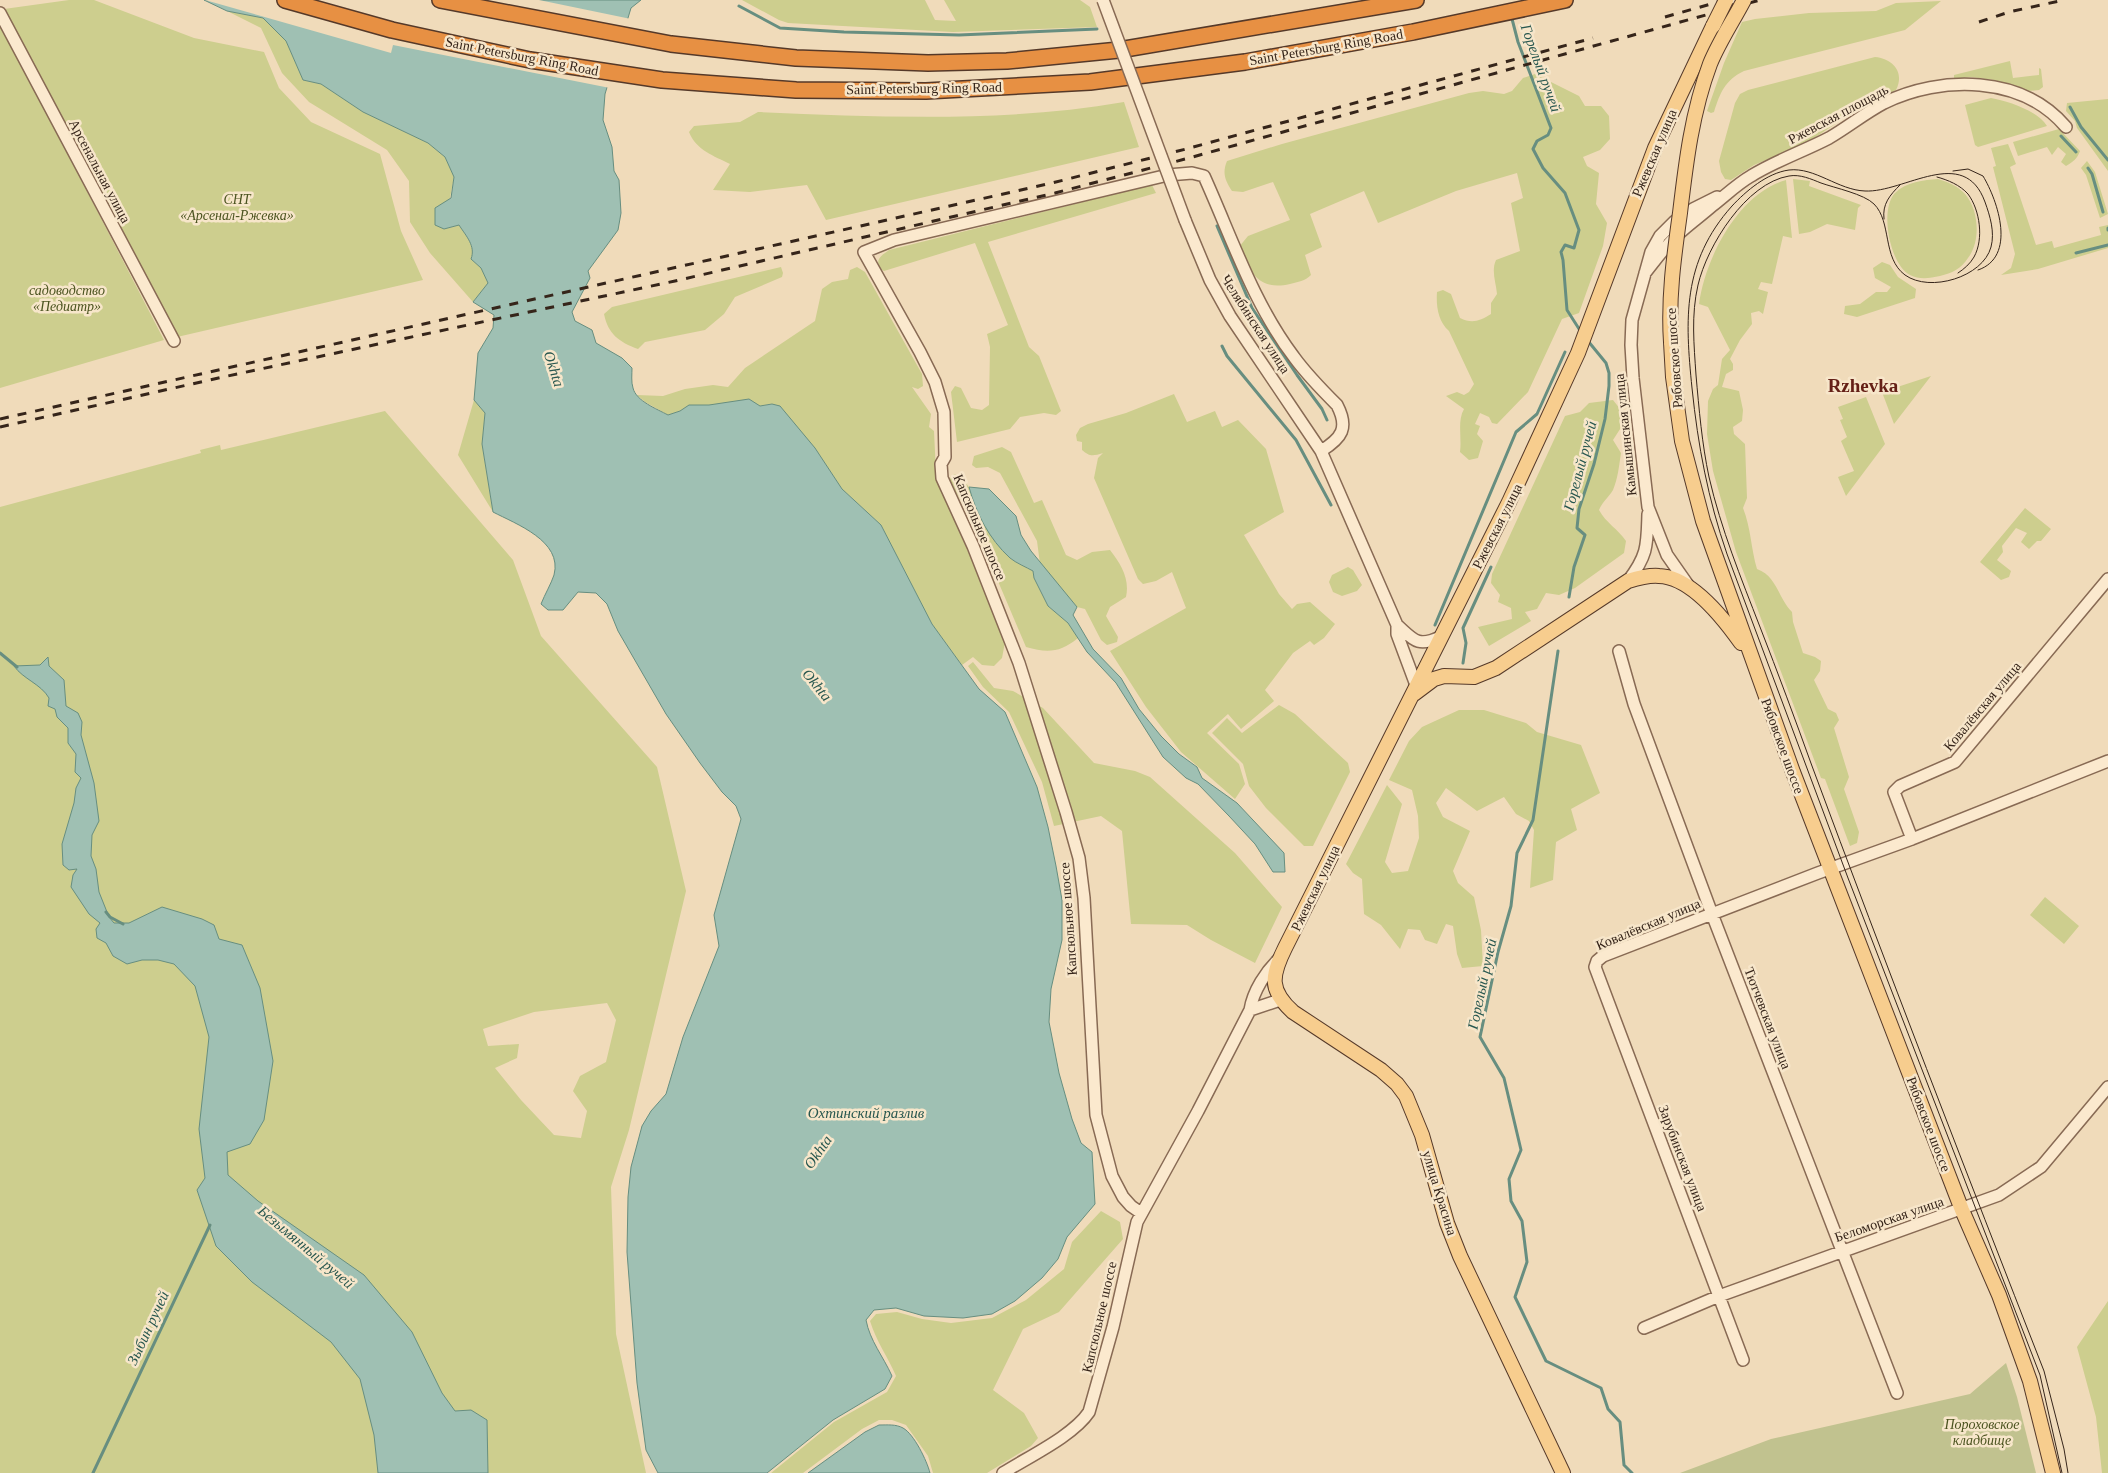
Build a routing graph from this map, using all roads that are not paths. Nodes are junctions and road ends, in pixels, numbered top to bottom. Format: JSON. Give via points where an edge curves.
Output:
{"nodes":[{"id":1,"x":285,"y":0,"type":"edge"},
{"id":2,"x":440,"y":0,"type":"edge"},
{"id":3,"x":1103,"y":0,"type":"edge"},
{"id":4,"x":1416,"y":0,"type":"edge"},
{"id":5,"x":1565,"y":0,"type":"edge"},
{"id":6,"x":1726,"y":0,"type":"edge"},
{"id":7,"x":1744,"y":0,"type":"edge"},
{"id":8,"x":0,"y":14,"type":"edge"},
{"id":9,"x":2066,"y":128,"type":"dead end"},
{"id":10,"x":1730,"y":191,"type":"joint"},
{"id":11,"x":174,"y":341,"type":"dead end"},
{"id":12,"x":1321,"y":451,"type":"junction"},
{"id":13,"x":1648,"y":507,"type":"junction"},
{"id":14,"x":2108,"y":579,"type":"edge"},
{"id":15,"x":1628,"y":581,"type":"junction"},
{"id":16,"x":1688,"y":585,"type":"junction"},
{"id":17,"x":1397,"y":625,"type":"junction"},
{"id":18,"x":1440,"y":637,"type":"junction"},
{"id":19,"x":1619,"y":652,"type":"dead end"},
{"id":20,"x":1752,"y":661,"type":"junction"},
{"id":21,"x":1414,"y":690,"type":"junction"},
{"id":22,"x":2108,"y":761,"type":"edge"},
{"id":23,"x":1912,"y":839,"type":"junction"},
{"id":24,"x":1830,"y":869,"type":"junction"},
{"id":25,"x":1712,"y":914,"type":"junction"},
{"id":26,"x":1280,"y":958,"type":"junction"},
{"id":27,"x":1596,"y":966,"type":"joint"},
{"id":28,"x":1280,"y":1000,"type":"junction"},
{"id":29,"x":1250,"y":1010,"type":"junction"},
{"id":30,"x":2108,"y":1087,"type":"edge"},
{"id":31,"x":1962,"y":1210,"type":"junction"},
{"id":32,"x":1142,"y":1213,"type":"junction"},
{"id":33,"x":1842,"y":1251,"type":"junction"},
{"id":34,"x":1719,"y":1296,"type":"junction"},
{"id":35,"x":1644,"y":1328,"type":"dead end"},
{"id":36,"x":1743,"y":1360,"type":"dead end"},
{"id":37,"x":1897,"y":1393,"type":"dead end"},
{"id":38,"x":1003,"y":1473,"type":"edge"},
{"id":39,"x":1563,"y":1473,"type":"edge"},
{"id":40,"x":2053,"y":1473,"type":"edge"}],
"edges":[{"from":1,"to":5,"type":"highway","name":"Saint Petersburg Ring Road","via":[[392,30],[530,60],[662,80],[796,90],[926,91],[1090,82],[1245,62]]},
{"from":2,"to":4,"type":"highway","name":"Saint Petersburg Ring Road","via":[[671,44],[796,58],[928,63],[1008,61],[1120,50]]},
{"from":3,"to":12,"type":"street","name":"Челябинская улица","bridge":true,"via":[[1210,280],[1230,316]]},
{"from":6,"to":18,"type":"main road","name":"Ржевская улица","bridge":true,"via":[[1655,148],[1578,352],[1509,502]]},
{"from":7,"to":20,"type":"main road","name":"Рябовское шоссе","bridge":true,"via":[[1711,62],[1698,100],[1688,148],[1669,313],[1673,378],[1692,486]]},
{"from":8,"to":11,"type":"street","name":"Арсенальная улица"},
{"from":9,"to":10,"type":"street","name":"Ржевская площадь","via":[[2038,104],[2011,91],[1975,84],[1948,85],[1886,102],[1835,135],[1751,176]]},
{"from":10,"to":13,"type":"street","name":"Камышинская улица","via":[[1682,230],[1645,273],[1639,290],[1632,320],[1631,345]]},
{"from":12,"to":17,"type":"street","name":"Челябинская улица"},
{"from":12,"to":32,"type":"street","name":"Капсюльное шоссе","via":[[1342,431],[1342,415],[1337,405],[1294,357],[1261,304],[1204,176],[1192,173],[1168,175],[894,240],[864,252],[935,382],[944,412],[942,478],[1016,655],[1066,812],[1079,858],[1084,898],[1096,1115],[1112,1176],[1131,1206]]},
{"from":13,"to":15,"type":"street","via":[[1644,557]]},
{"from":13,"to":16,"type":"street","name":"Камышинская улица","via":[[1663,548]]},
{"from":14,"to":23,"type":"street","name":"Ковалёвская улица","via":[[1955,762],[1900,786],[1894,792]]},
{"from":15,"to":16,"type":"main road","via":[[1659,576]]},
{"from":15,"to":21,"type":"main road","via":[[1496,668],[1474,677],[1444,676]]},
{"from":16,"to":20,"type":"main road","via":[[1718,614]]},
{"from":17,"to":18,"type":"street","name":"Челябинская улица","via":[[1412,640],[1431,642]]},
{"from":17,"to":21,"type":"street","name":"Челябинская улица"},
{"from":18,"to":21,"type":"main road","name":"Ржевская улица"},
{"from":19,"to":25,"type":"street","name":"Тютчевская улица","via":[[1634,704]]},
{"from":20,"to":24,"type":"main road","name":"Рябовское шоссе"},
{"from":21,"to":26,"type":"main road","name":"Ржевская улица"},
{"from":22,"to":23,"type":"street","name":"Ковалёвская улица"},
{"from":23,"to":24,"type":"street","name":"Ковалёвская улица"},
{"from":24,"to":25,"type":"street","name":"Ковалёвская улица"},
{"from":24,"to":31,"type":"main road","name":"Рябовское шоссе"},
{"from":25,"to":27,"type":"street","name":"Ковалёвская улица","via":[[1603,956]]},
{"from":25,"to":33,"type":"street","name":"Тютчевская улица"},
{"from":26,"to":28,"type":"main road","via":[[1274,980]]},
{"from":26,"to":29,"type":"street","name":"Ржевская улица","via":[[1270,968]]},
{"from":27,"to":34,"type":"street","name":"Зарубинская улица"},
{"from":28,"to":29,"type":"street"},
{"from":28,"to":39,"type":"main road","name":"улица Красина","via":[[1381,1070],[1406,1096],[1422,1135],[1460,1256]]},
{"from":29,"to":32,"type":"street","name":"Ржевская улица"},
{"from":30,"to":31,"type":"street","name":"Беломорская улица","via":[[2041,1167],[1999,1195]]},
{"from":31,"to":33,"type":"street","name":"Беломорская улица"},
{"from":31,"to":40,"type":"main road","name":"Рябовское шоссе","via":[[2030,1381]]},
{"from":32,"to":38,"type":"street","name":"Капсюльное шоссе","via":[[1134,1233],[1113,1327],[1089,1412],[1071,1431]]},
{"from":33,"to":34,"type":"street","name":"Беломорская улица"},
{"from":33,"to":37,"type":"street","name":"Тютчевская улица"},
{"from":34,"to":35,"type":"street","name":"Беломорская улица"},
{"from":34,"to":36,"type":"street","name":"Зарубинская улица"}]}
